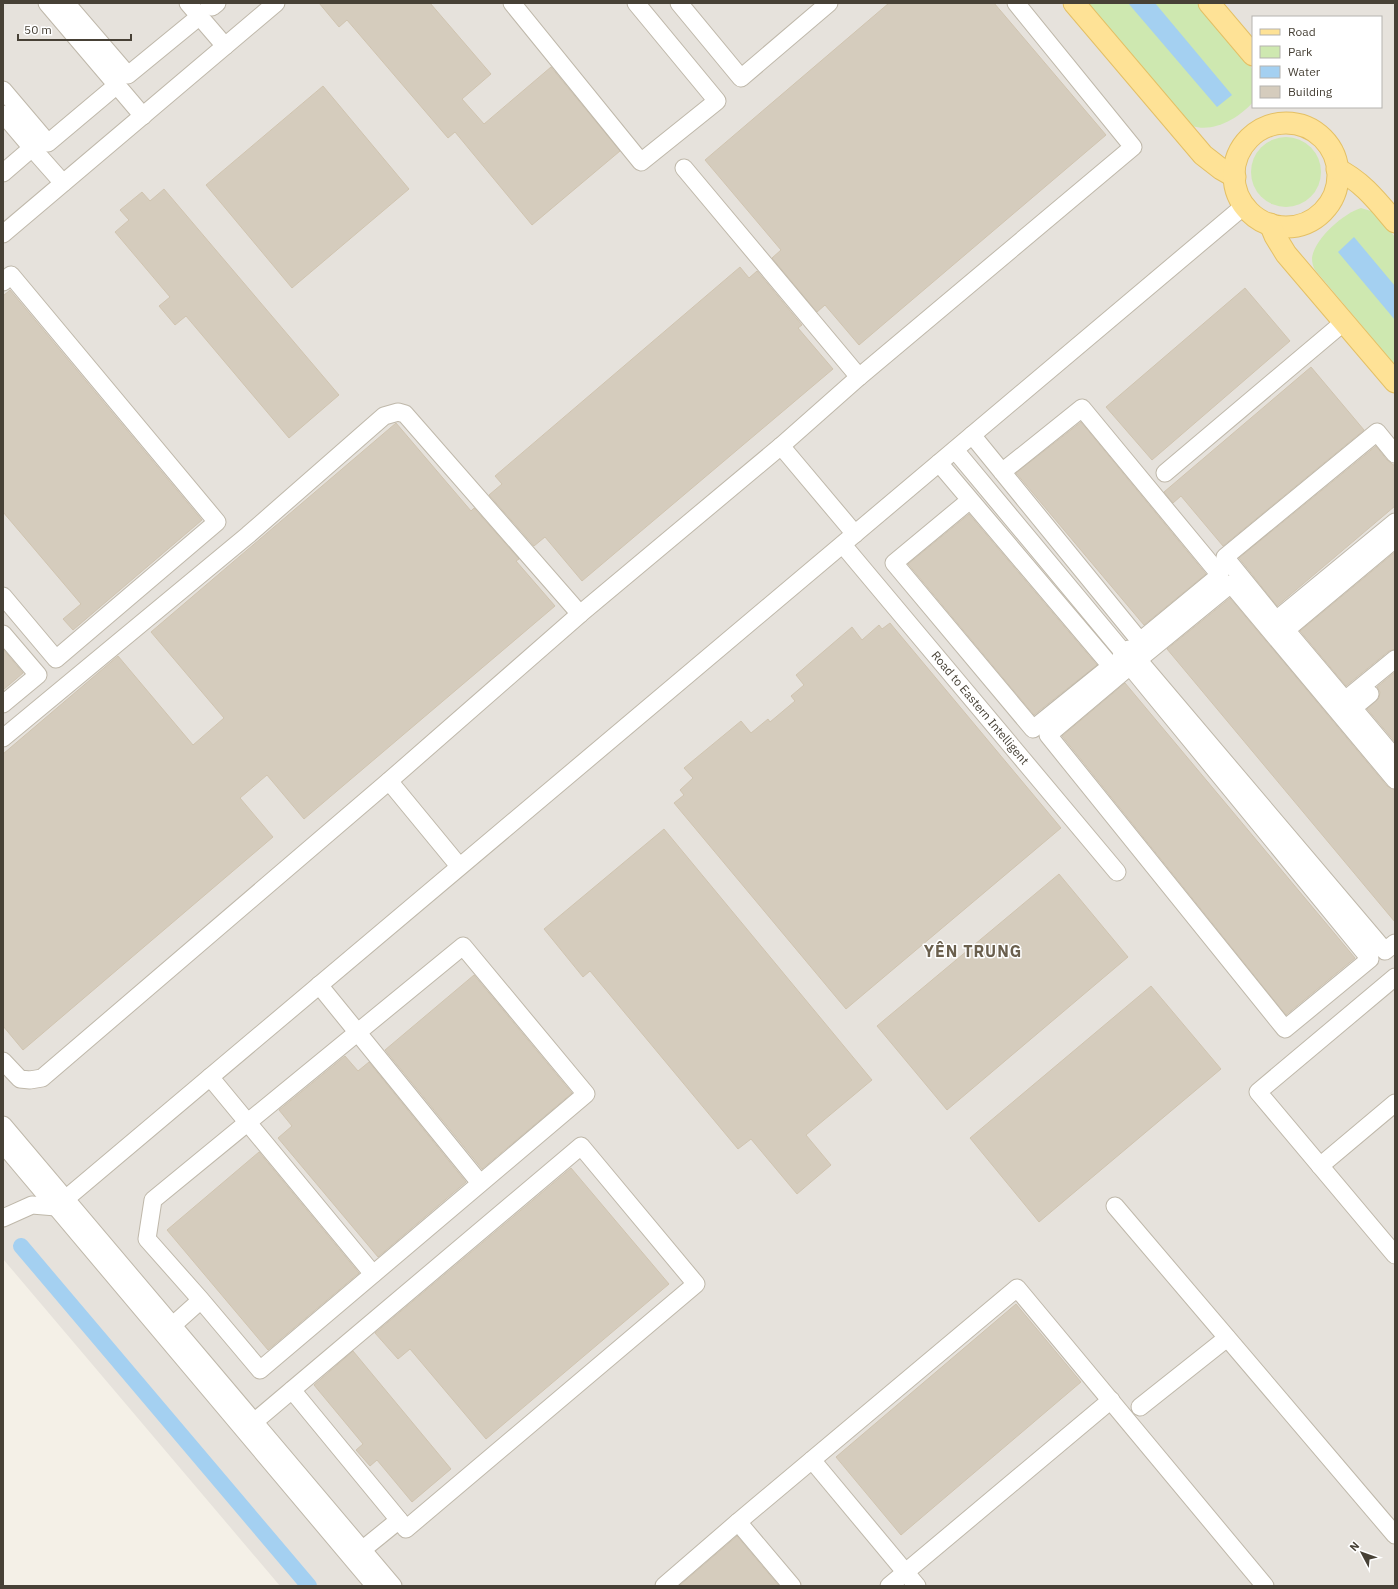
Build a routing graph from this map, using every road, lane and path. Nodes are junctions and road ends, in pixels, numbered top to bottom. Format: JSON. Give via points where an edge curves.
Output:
{"nodes":[{"id":1,"x":47,"y":3,"type":"edge"},
{"id":2,"x":66,"y":3,"type":"edge"},
{"id":3,"x":188,"y":3,"type":"edge"},
{"id":4,"x":217,"y":3,"type":"edge"},
{"id":5,"x":276,"y":3,"type":"edge"},
{"id":6,"x":512,"y":3,"type":"edge"},
{"id":7,"x":636,"y":3,"type":"edge"},
{"id":8,"x":679,"y":3,"type":"edge"},
{"id":9,"x":829,"y":3,"type":"edge"},
{"id":10,"x":1016,"y":3,"type":"edge"},
{"id":11,"x":1074,"y":3,"type":"edge"},
{"id":12,"x":1209,"y":3,"type":"edge"},
{"id":13,"x":204,"y":10,"type":"edge"},
{"id":14,"x":225,"y":46,"type":"junction"},
{"id":15,"x":1252,"y":55,"type":"edge"},
{"id":16,"x":117,"y":85,"type":"junction"},
{"id":17,"x":3,"y":90,"type":"edge"},
{"id":18,"x":3,"y":114,"type":"edge"},
{"id":19,"x":143,"y":116,"type":"junction"},
{"id":20,"x":1294,"y":116,"type":"edge"},
{"id":21,"x":32,"y":148,"type":"junction"},
{"id":22,"x":684,"y":168,"type":"dead end"},
{"id":23,"x":1337,"y":169,"type":"junction"},
{"id":24,"x":3,"y":173,"type":"edge"},
{"id":25,"x":1234,"y":177,"type":"junction"},
{"id":26,"x":63,"y":183,"type":"junction"},
{"id":27,"x":1244,"y":206,"type":"junction"},
{"id":28,"x":1395,"y":222,"type":"edge"},
{"id":29,"x":1270,"y":224,"type":"junction"},
{"id":30,"x":3,"y":234,"type":"edge"},
{"id":31,"x":3,"y":282,"type":"edge"},
{"id":32,"x":1344,"y":322,"type":"junction"},
{"id":33,"x":859,"y":378,"type":"junction"},
{"id":34,"x":1395,"y":382,"type":"edge"},
{"id":35,"x":972,"y":435,"type":"junction"},
{"id":36,"x":781,"y":446,"type":"junction"},
{"id":37,"x":955,"y":450,"type":"junction"},
{"id":38,"x":1395,"y":454,"type":"edge"},
{"id":39,"x":939,"y":464,"type":"junction"},
{"id":40,"x":1002,"y":472,"type":"junction"},
{"id":41,"x":1165,"y":473,"type":"dead end"},
{"id":42,"x":970,"y":500,"type":"junction"},
{"id":43,"x":1395,"y":522,"type":"edge"},
{"id":44,"x":849,"y":539,"type":"junction"},
{"id":45,"x":1395,"y":540,"type":"edge"},
{"id":46,"x":3,"y":596,"type":"edge"},
{"id":47,"x":580,"y":614,"type":"junction"},
{"id":48,"x":3,"y":634,"type":"edge"},
{"id":49,"x":1395,"y":659,"type":"edge"},
{"id":50,"x":1131,"y":660,"type":"junction"},
{"id":51,"x":1395,"y":673,"type":"edge"},
{"id":52,"x":3,"y":704,"type":"edge"},
{"id":53,"x":3,"y":738,"type":"edge"},
{"id":54,"x":1395,"y":758,"type":"edge"},
{"id":55,"x":1395,"y":780,"type":"edge"},
{"id":56,"x":389,"y":781,"type":"junction"},
{"id":57,"x":459,"y":866,"type":"junction"},
{"id":58,"x":1117,"y":872,"type":"dead end"},
{"id":59,"x":1395,"y":943,"type":"edge"},
{"id":60,"x":1395,"y":977,"type":"edge"},
{"id":61,"x":319,"y":985,"type":"junction"},
{"id":62,"x":357,"y":1032,"type":"junction"},
{"id":63,"x":3,"y":1061,"type":"edge"},
{"id":64,"x":210,"y":1077,"type":"junction"},
{"id":65,"x":1395,"y":1104,"type":"edge"},
{"id":66,"x":248,"y":1122,"type":"junction"},
{"id":67,"x":3,"y":1125,"type":"edge"},
{"id":68,"x":3,"y":1144,"type":"edge"},
{"id":69,"x":1320,"y":1166,"type":"junction"},
{"id":70,"x":480,"y":1183,"type":"junction"},
{"id":71,"x":61,"y":1202,"type":"junction"},
{"id":72,"x":1115,"y":1206,"type":"dead end"},
{"id":73,"x":3,"y":1218,"type":"edge"},
{"id":74,"x":1395,"y":1256,"type":"edge"},
{"id":75,"x":373,"y":1274,"type":"junction"},
{"id":76,"x":202,"y":1300,"type":"junction"},
{"id":77,"x":172,"y":1325,"type":"junction"},
{"id":78,"x":1227,"y":1338,"type":"junction"},
{"id":79,"x":292,"y":1390,"type":"junction"},
{"id":80,"x":1111,"y":1400,"type":"junction"},
{"id":81,"x":1140,"y":1407,"type":"dead end"},
{"id":82,"x":254,"y":1422,"type":"junction"},
{"id":83,"x":812,"y":1460,"type":"junction"},
{"id":84,"x":399,"y":1520,"type":"junction"},
{"id":85,"x":738,"y":1522,"type":"junction"},
{"id":86,"x":1395,"y":1535,"type":"edge"},
{"id":87,"x":362,"y":1550,"type":"junction"},
{"id":88,"x":906,"y":1572,"type":"junction"},
{"id":89,"x":375,"y":1586,"type":"edge"},
{"id":90,"x":393,"y":1586,"type":"edge"},
{"id":91,"x":664,"y":1586,"type":"edge"},
{"id":92,"x":792,"y":1586,"type":"edge"},
{"id":93,"x":889,"y":1586,"type":"edge"},
{"id":94,"x":917,"y":1586,"type":"edge"},
{"id":95,"x":1265,"y":1586,"type":"edge"}],
"edges":[{"from":1,"to":16,"type":"street"},
{"from":2,"to":13,"type":"street","via":[[128,75]]},
{"from":3,"to":13,"type":"street"},
{"from":4,"to":13,"type":"street"},
{"from":5,"to":14,"type":"street"},
{"from":6,"to":7,"type":"street","via":[[642,162],[717,101]]},
{"from":8,"to":9,"type":"street","via":[[741,78]]},
{"from":10,"to":33,"type":"street","via":[[1133,147]]},
{"from":11,"to":25,"type":"main road","via":[[1203,155]]},
{"from":12,"to":15,"type":"main road"},
{"from":13,"to":14,"type":"street"},
{"from":14,"to":19,"type":"street"},
{"from":16,"to":17,"type":"street","via":[[48,143]]},
{"from":16,"to":19,"type":"street"},
{"from":18,"to":21,"type":"street"},
{"from":19,"to":26,"type":"street"},
{"from":20,"to":23,"type":"main road","via":[[1325,141],[1334,155]]},
{"from":20,"to":25,"type":"main road","via":[[1282,124],[1267,127],[1248,140],[1240,152]]},
{"from":21,"to":24,"type":"street"},
{"from":21,"to":26,"type":"street"},
{"from":22,"to":33,"type":"street"},
{"from":23,"to":28,"type":"main road","via":[[1366,189]]},
{"from":23,"to":29,"type":"main road","via":[[1338,179],[1334,196],[1319,216],[1296,226]]},
{"from":25,"to":27,"type":"main road","via":[[1236,189]]},
{"from":26,"to":30,"type":"street"},
{"from":27,"to":29,"type":"main road","via":[[1258,219]]},
{"from":27,"to":35,"type":"street"},
{"from":29,"to":32,"type":"main road","via":[[1286,254]]},
{"from":31,"to":46,"type":"street","via":[[11,275],[217,522],[56,659]]},
{"from":32,"to":34,"type":"main road"},
{"from":32,"to":41,"type":"street"},
{"from":33,"to":36,"type":"street"},
{"from":35,"to":37,"type":"street"},
{"from":35,"to":40,"type":"street"},
{"from":36,"to":44,"type":"street","name":"Road to Eastern Intelligent"},
{"from":36,"to":47,"type":"street"},
{"from":37,"to":39,"type":"street"},
{"from":37,"to":50,"type":"street"},
{"from":38,"to":43,"type":"street","via":[[1377,432],[1224,557],[1276,620]]},
{"from":39,"to":42,"type":"street"},
{"from":39,"to":44,"type":"street"},
{"from":40,"to":40,"type":"street","via":[[1140,641],[1220,575],[1082,408]]},
{"from":42,"to":42,"type":"street","via":[[1111,666],[1033,729],[894,563]]},
{"from":44,"to":57,"type":"street"},
{"from":44,"to":58,"type":"street","name":"Road to Eastern Intelligent"},
{"from":45,"to":49,"type":"street","via":[[1286,630],[1344,700]]},
{"from":47,"to":53,"type":"street","via":[[405,414],[398,412],[384,416],[248,535]]},
{"from":47,"to":56,"type":"street"},
{"from":48,"to":52,"type":"street","via":[[38,675]]},
{"from":50,"to":50,"type":"street","via":[[1370,958],[1285,1029],[1048,735]]},
{"from":50,"to":55,"type":"street","via":[[1231,584]]},
{"from":50,"to":59,"type":"street","via":[[1385,952]]},
{"from":51,"to":54,"type":"street","via":[[1353,708]]},
{"from":56,"to":57,"type":"street"},
{"from":56,"to":63,"type":"street","via":[[42,1078],[20,1078]]},
{"from":57,"to":61,"type":"street"},
{"from":60,"to":69,"type":"street","via":[[1258,1092]]},
{"from":61,"to":62,"type":"street"},
{"from":61,"to":64,"type":"street"},
{"from":62,"to":66,"type":"street"},
{"from":62,"to":70,"type":"street"},
{"from":62,"to":70,"type":"street","via":[[463,946],[586,1094]]},
{"from":64,"to":66,"type":"street"},
{"from":64,"to":71,"type":"street"},
{"from":65,"to":69,"type":"street"},
{"from":66,"to":75,"type":"street"},
{"from":66,"to":76,"type":"street","via":[[153,1200],[147,1239]]},
{"from":67,"to":71,"type":"street"},
{"from":68,"to":71,"type":"street"},
{"from":69,"to":74,"type":"street"},
{"from":70,"to":75,"type":"street"},
{"from":71,"to":73,"type":"street","via":[[32,1205]]},
{"from":71,"to":77,"type":"street"},
{"from":71,"to":89,"type":"street"},
{"from":72,"to":78,"type":"street"},
{"from":75,"to":76,"type":"street","via":[[260,1370]]},
{"from":76,"to":77,"type":"street"},
{"from":77,"to":82,"type":"street"},
{"from":78,"to":81,"type":"street"},
{"from":78,"to":86,"type":"street"},
{"from":79,"to":82,"type":"street"},
{"from":79,"to":84,"type":"street"},
{"from":79,"to":84,"type":"street","via":[[581,1146],[696,1284],[406,1529]]},
{"from":80,"to":83,"type":"street","via":[[1017,1288]]},
{"from":80,"to":88,"type":"street"},
{"from":80,"to":95,"type":"street"},
{"from":82,"to":87,"type":"street"},
{"from":83,"to":85,"type":"street"},
{"from":83,"to":88,"type":"street"},
{"from":84,"to":87,"type":"street"},
{"from":85,"to":91,"type":"street"},
{"from":85,"to":92,"type":"street"},
{"from":87,"to":90,"type":"street"},
{"from":88,"to":93,"type":"street"},
{"from":88,"to":94,"type":"street"}]}
